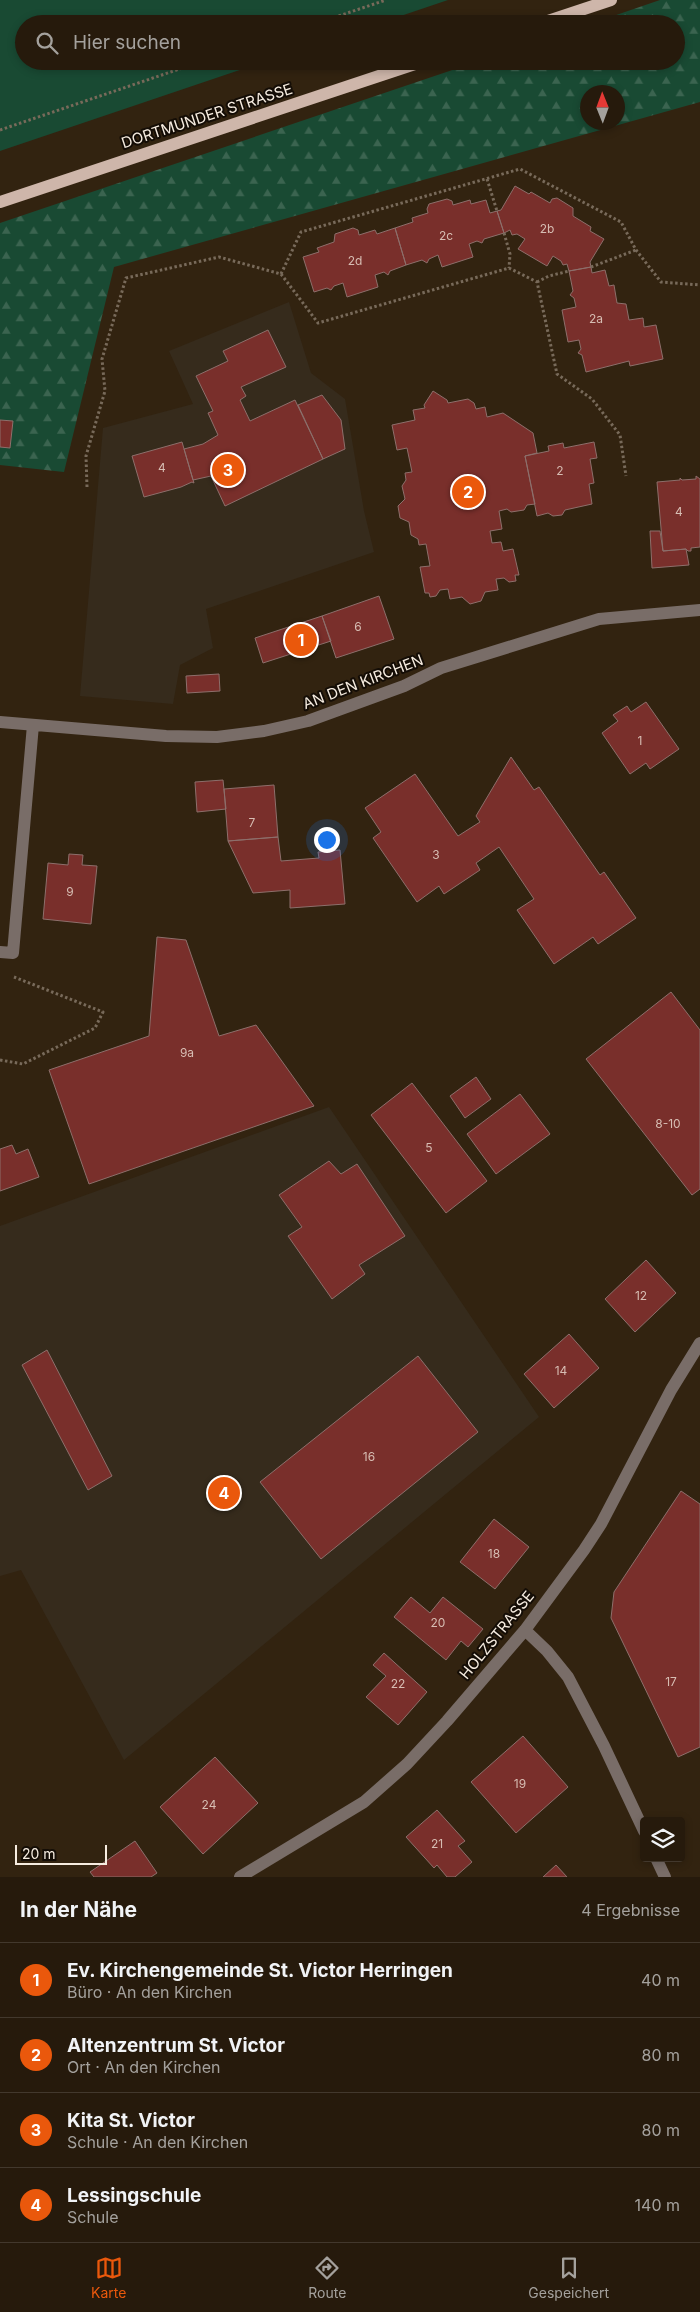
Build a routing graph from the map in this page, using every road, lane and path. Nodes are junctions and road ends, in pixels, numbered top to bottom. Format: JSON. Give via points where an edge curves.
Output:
{"nodes":[{"id":1,"x":386,"y":0,"type":"edge"},
{"id":2,"x":611,"y":0,"type":"edge"},
{"id":3,"x":342,"y":15,"type":"edge"},
{"id":4,"x":567,"y":15,"type":"edge"},
{"id":5,"x":177,"y":70,"type":"edge"},
{"id":6,"x":397,"y":70,"type":"edge"},
{"id":7,"x":0,"y":130,"type":"edge"},
{"id":8,"x":487,"y":179,"type":"junction"},
{"id":9,"x":0,"y":202,"type":"edge"},
{"id":10,"x":497,"y":211,"type":"dead end"},
{"id":11,"x":504,"y":233,"type":"dead end"},
{"id":12,"x":636,"y":250,"type":"junction"},
{"id":13,"x":591,"y":267,"type":"dead end"},
{"id":14,"x":509,"y":268,"type":"junction"},
{"id":15,"x":569,"y":271,"type":"dead end"},
{"id":16,"x":281,"y":274,"type":"junction"},
{"id":17,"x":537,"y":282,"type":"junction"},
{"id":18,"x":700,"y":285,"type":"edge"},
{"id":19,"x":626,"y":476,"type":"dead end"},
{"id":20,"x":88,"y":487,"type":"dead end"},
{"id":21,"x":700,"y":610,"type":"edge"},
{"id":22,"x":0,"y":722,"type":"edge"},
{"id":23,"x":33,"y":725,"type":"junction"},
{"id":24,"x":6,"y":953,"type":"edge"},
{"id":25,"x":0,"y":1060,"type":"edge"},
{"id":26,"x":700,"y":1343,"type":"edge"},
{"id":27,"x":525,"y":1630,"type":"junction"},
{"id":28,"x":640,"y":1822,"type":"edge"},
{"id":29,"x":658,"y":1862,"type":"edge"},
{"id":30,"x":240,"y":1877,"type":"edge"},
{"id":31,"x":665,"y":1877,"type":"edge"}],
"edges":[{"from":1,"to":3,"type":"path"},
{"from":2,"to":4,"type":"main road"},
{"from":5,"to":7,"type":"path"},
{"from":6,"to":9,"type":"main road","name":"DORTMUNDER STRASSE"},
{"from":8,"to":10,"type":"path"},
{"from":8,"to":12,"type":"path","via":[[520,169],[621,222]]},
{"from":8,"to":16,"type":"path","via":[[301,232]]},
{"from":11,"to":14,"type":"path","via":[[510,254]]},
{"from":12,"to":13,"type":"path"},
{"from":12,"to":18,"type":"path","via":[[661,282]]},
{"from":14,"to":16,"type":"path","via":[[318,323]]},
{"from":14,"to":17,"type":"path"},
{"from":15,"to":17,"type":"path"},
{"from":16,"to":20,"type":"path","via":[[219,257],[126,278],[102,359],[105,391],[86,456]]},
{"from":17,"to":19,"type":"path","via":[[557,374],[592,399],[620,435]]},
{"from":21,"to":23,"type":"street","name":"AN DEN KIRCHEN","via":[[599,619],[442,668],[317,719],[264,731],[217,738]]},
{"from":22,"to":23,"type":"street","name":"AN DEN KIRCHEN"},
{"from":23,"to":24,"type":"street"},
{"from":24,"to":25,"type":"path","via":[[12,976],[103,1012],[95,1028],[22,1064]]},
{"from":26,"to":27,"type":"street","name":"HOLZSTRASSE","via":[[671,1390],[601,1524]]},
{"from":27,"to":28,"type":"street","via":[[568,1677]]},
{"from":27,"to":30,"type":"street","name":"HOLZSTRASSE","via":[[408,1764],[364,1802]]},
{"from":29,"to":31,"type":"street"}]}
